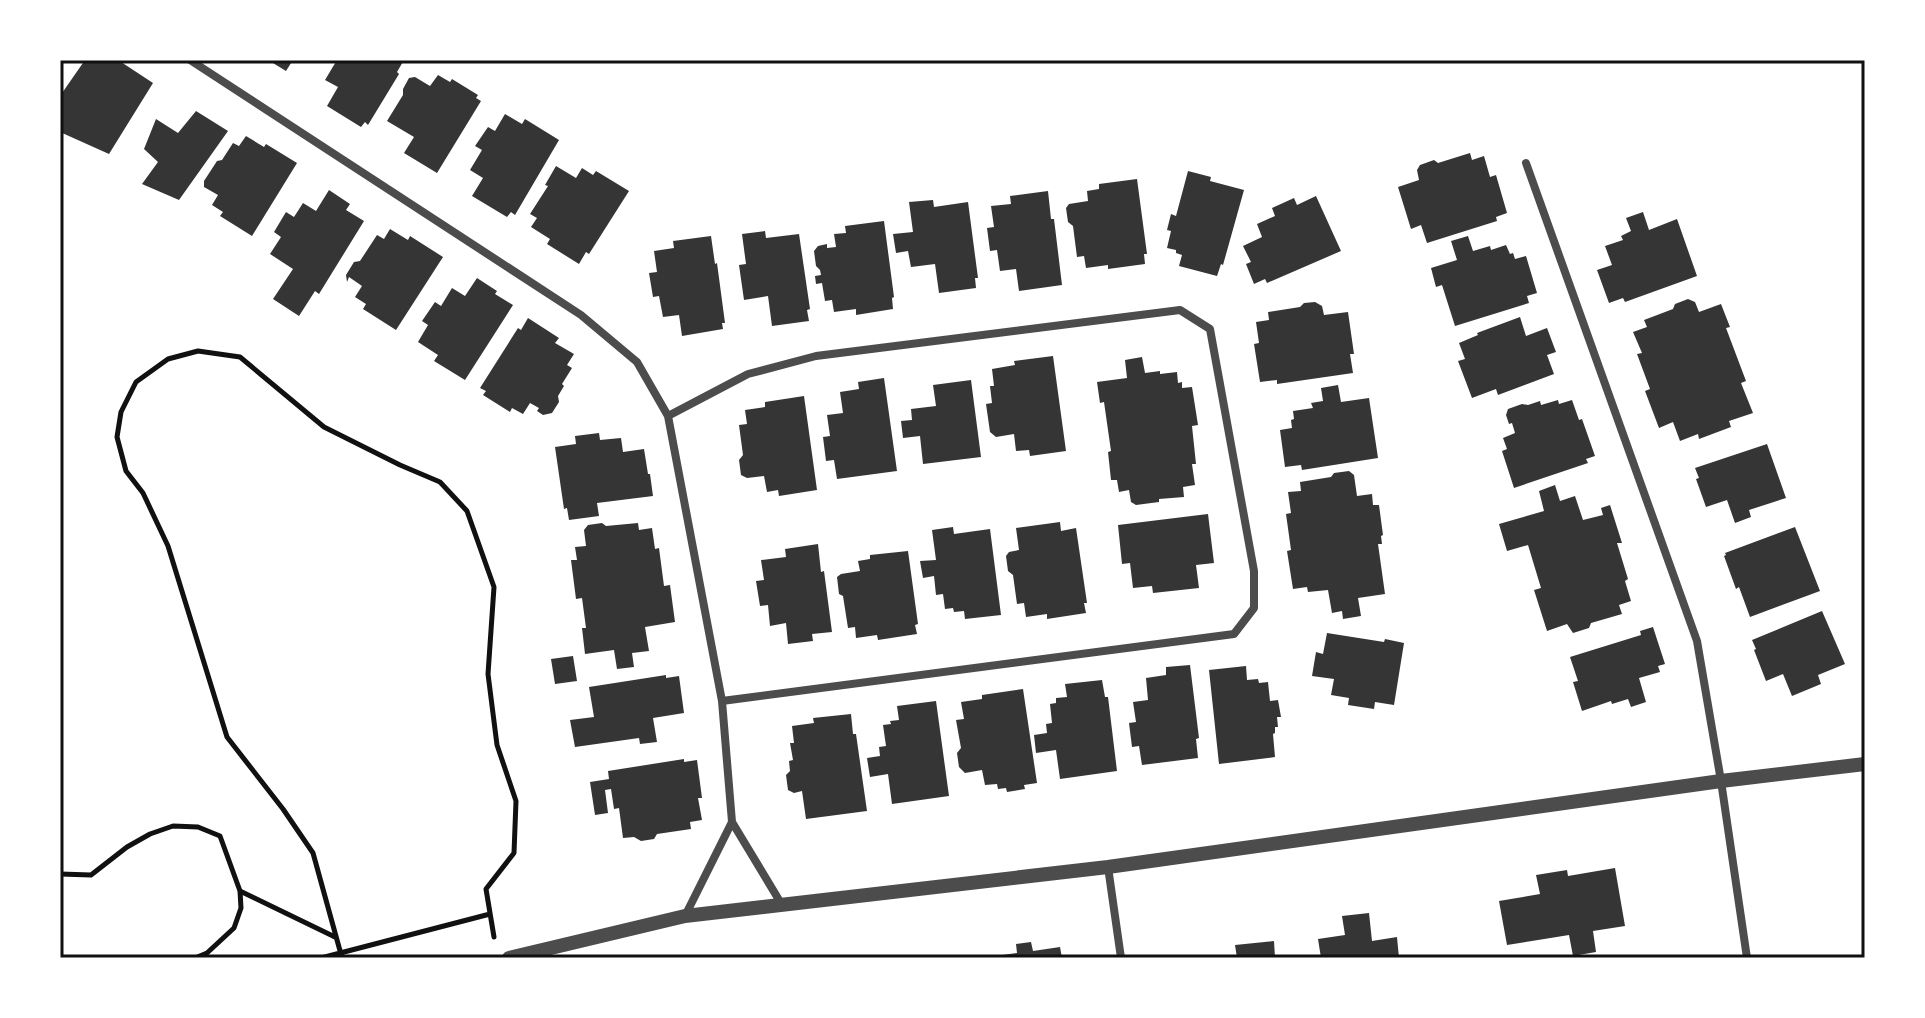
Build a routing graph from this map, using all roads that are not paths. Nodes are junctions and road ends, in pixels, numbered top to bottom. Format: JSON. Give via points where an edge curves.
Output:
{"nodes":[{"id":1,"x":190,"y":60,"type":"edge"},
{"id":2,"x":1526,"y":163,"type":"dead end"},
{"id":3,"x":668,"y":416,"type":"junction"},
{"id":4,"x":722,"y":701,"type":"junction"},
{"id":5,"x":1865,"y":764,"type":"edge"},
{"id":6,"x":1721,"y":781,"type":"junction"},
{"id":7,"x":732,"y":822,"type":"junction"},
{"id":8,"x":1108,"y":867,"type":"junction"},
{"id":9,"x":782,"y":906,"type":"junction"},
{"id":10,"x":685,"y":916,"type":"junction"},
{"id":11,"x":554,"y":953,"type":"edge"},
{"id":12,"x":509,"y":958,"type":"edge"},
{"id":13,"x":1121,"y":958,"type":"edge"},
{"id":14,"x":1747,"y":958,"type":"edge"}],
"edges":[{"from":1,"to":3,"type":"street","via":[[581,315],[637,362]]},
{"from":2,"to":6,"type":"street","via":[[1697,641]]},
{"from":3,"to":4,"type":"street"},
{"from":3,"to":4,"type":"street","via":[[748,374],[816,356],[1180,310],[1210,329],[1254,571],[1254,608],[1234,634]]},
{"from":4,"to":7,"type":"street"},
{"from":5,"to":6,"type":"street"},
{"from":6,"to":8,"type":"street"},
{"from":6,"to":14,"type":"street"},
{"from":7,"to":9,"type":"street"},
{"from":7,"to":10,"type":"street"},
{"from":8,"to":9,"type":"street"},
{"from":8,"to":13,"type":"street"},
{"from":9,"to":10,"type":"street"},
{"from":10,"to":11,"type":"street"},
{"from":11,"to":12,"type":"street"}]}
